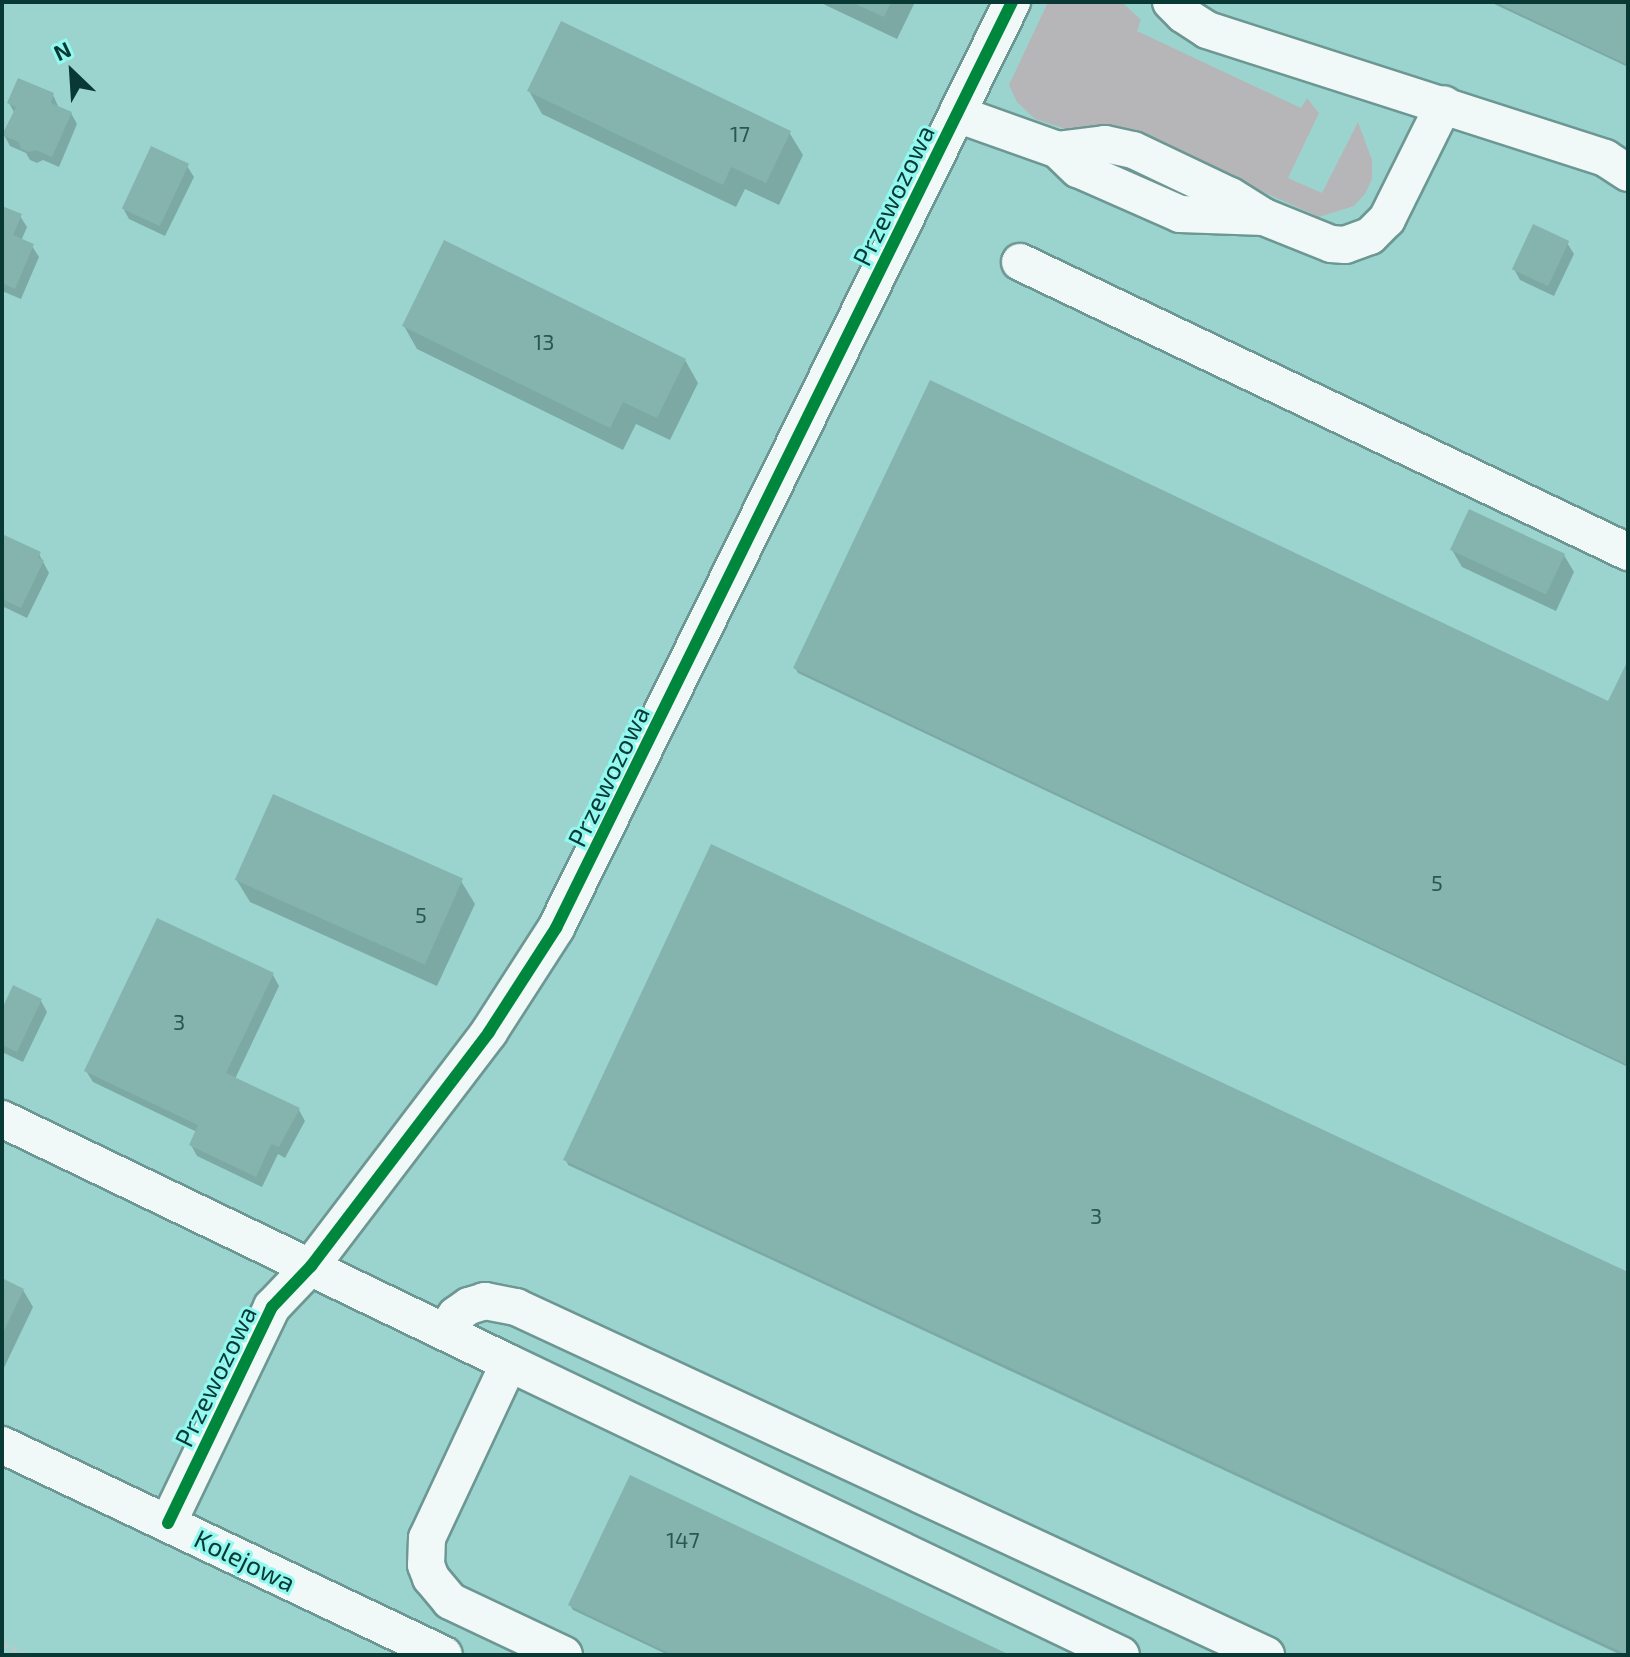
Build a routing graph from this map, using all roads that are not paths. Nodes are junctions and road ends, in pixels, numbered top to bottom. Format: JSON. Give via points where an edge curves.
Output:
{"nodes":[{"id":1,"x":1012,"y":2,"type":"edge"},
{"id":2,"x":1171,"y":2,"type":"edge"},
{"id":3,"x":1444,"y":104,"type":"junction"},
{"id":4,"x":957,"y":114,"type":"junction"},
{"id":5,"x":1628,"y":173,"type":"edge"},
{"id":6,"x":1020,"y":262,"type":"dead end"},
{"id":7,"x":1628,"y":552,"type":"edge"},
{"id":8,"x":2,"y":1119,"type":"edge"},
{"id":9,"x":311,"y":1266,"type":"junction"},
{"id":10,"x":444,"y":1331,"type":"junction"},
{"id":11,"x":509,"y":1363,"type":"junction"},
{"id":12,"x":2,"y":1445,"type":"edge"},
{"id":13,"x":168,"y":1523,"type":"junction"},
{"id":14,"x":444,"y":1655,"type":"edge"},
{"id":15,"x":564,"y":1655,"type":"edge"},
{"id":16,"x":1121,"y":1655,"type":"edge"},
{"id":17,"x":1266,"y":1655,"type":"edge"}],
"edges":[{"from":1,"to":4,"type":"street","name":"Przewozowa"},
{"from":2,"to":3,"type":"street","via":[[1207,30]]},
{"from":3,"to":4,"type":"street","via":[[1387,219],[1370,236],[1345,245],[1264,217],[1180,214],[1078,169],[1058,150]]},
{"from":3,"to":5,"type":"street","via":[[1605,158]]},
{"from":4,"to":9,"type":"street","name":"Przewozowa","via":[[556,928],[489,1032]]},
{"from":6,"to":7,"type":"street"},
{"from":8,"to":9,"type":"street"},
{"from":9,"to":10,"type":"street"},
{"from":9,"to":13,"type":"street","name":"Przewozowa","via":[[283,1293],[261,1327]]},
{"from":10,"to":11,"type":"street"},
{"from":10,"to":17,"type":"street","via":[[469,1306],[485,1301],[516,1307]]},
{"from":11,"to":15,"type":"street","via":[[427,1538],[426,1565],[439,1591],[463,1609]]},
{"from":11,"to":16,"type":"street"},
{"from":12,"to":13,"type":"street","name":"Kolejowa"},
{"from":13,"to":14,"type":"street","name":"Kolejowa"}]}
